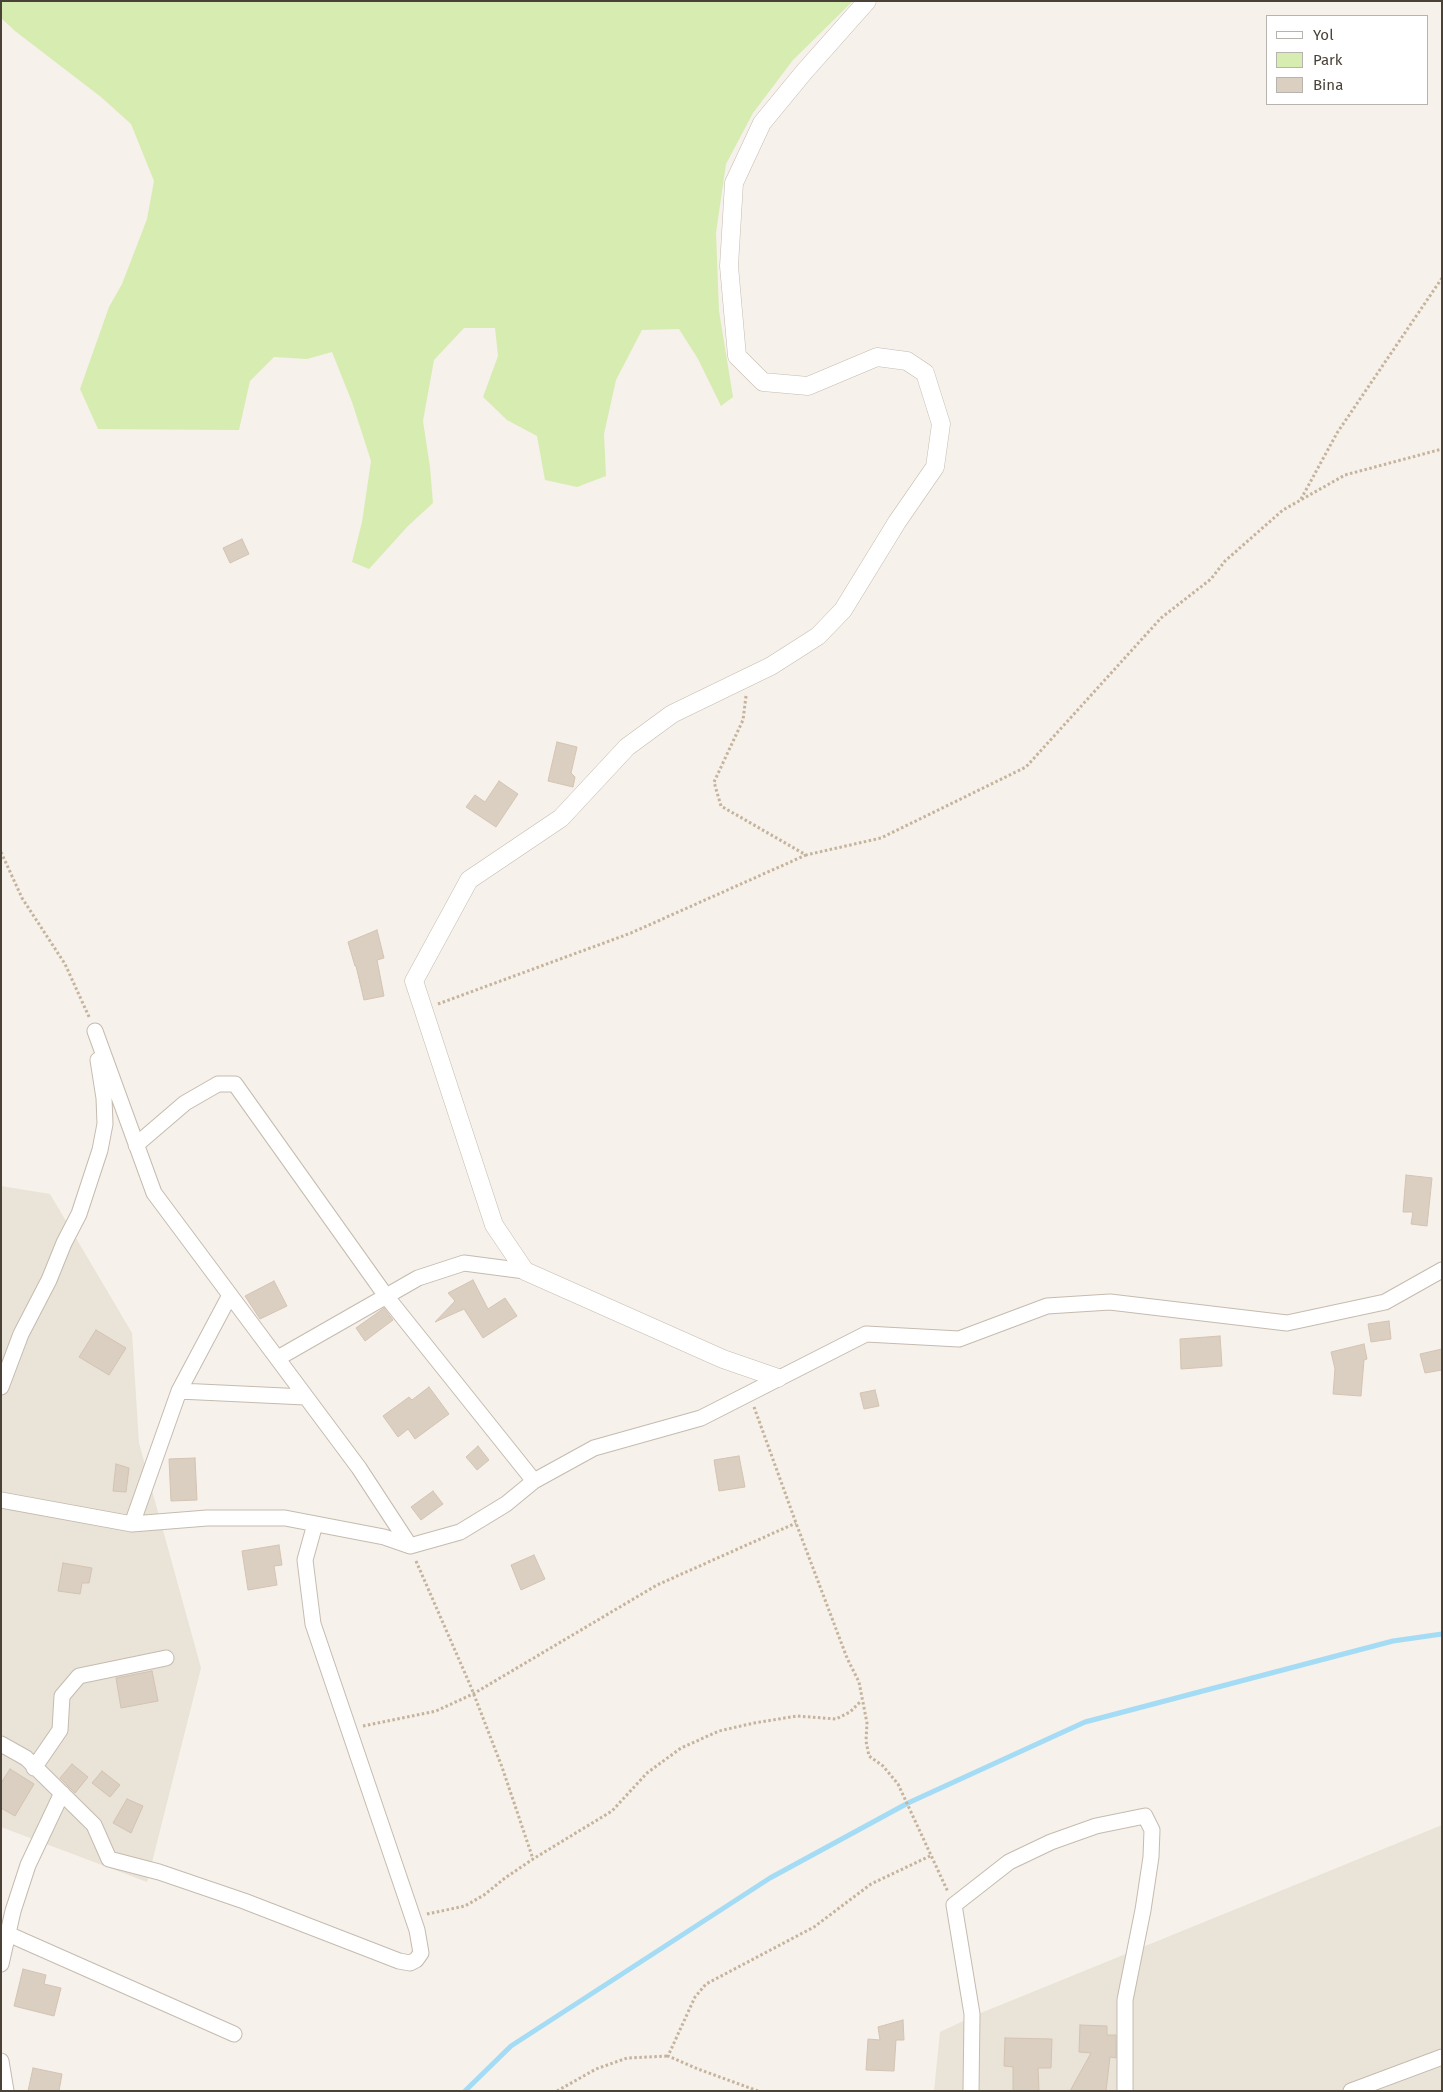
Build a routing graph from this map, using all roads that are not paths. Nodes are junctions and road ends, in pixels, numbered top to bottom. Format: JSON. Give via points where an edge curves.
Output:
{"nodes":[{"id":1,"x":866,"y":1,"type":"edge"},
{"id":2,"x":136,"y":1145,"type":"junction"},
{"id":3,"x":1442,"y":1270,"type":"edge"},
{"id":4,"x":525,"y":1271,"type":"junction"},
{"id":5,"x":230,"y":1295,"type":"junction"},
{"id":6,"x":386,"y":1296,"type":"junction"},
{"id":7,"x":278,"y":1358,"type":"junction"},
{"id":8,"x":778,"y":1378,"type":"junction"},
{"id":9,"x":1,"y":1387,"type":"edge"},
{"id":10,"x":179,"y":1391,"type":"junction"},
{"id":11,"x":305,"y":1397,"type":"junction"},
{"id":12,"x":534,"y":1481,"type":"junction"},
{"id":13,"x":1,"y":1500,"type":"edge"},
{"id":14,"x":132,"y":1524,"type":"junction"},
{"id":15,"x":315,"y":1524,"type":"junction"},
{"id":16,"x":410,"y":1546,"type":"junction"},
{"id":17,"x":166,"y":1658,"type":"dead end"},
{"id":18,"x":1,"y":1744,"type":"edge"},
{"id":19,"x":34,"y":1768,"type":"junction"},
{"id":20,"x":62,"y":1793,"type":"junction"},
{"id":21,"x":8,"y":1934,"type":"junction"},
{"id":22,"x":1,"y":1964,"type":"edge"},
{"id":23,"x":234,"y":2034,"type":"dead end"},
{"id":24,"x":1442,"y":2057,"type":"edge"},
{"id":25,"x":1,"y":2061,"type":"edge"},
{"id":26,"x":6,"y":2091,"type":"edge"},
{"id":27,"x":971,"y":2091,"type":"edge"},
{"id":28,"x":1125,"y":2091,"type":"edge"},
{"id":29,"x":1351,"y":2091,"type":"edge"}],
"edges":[{"from":1,"to":4,"type":"street","via":[[762,123],[734,183],[729,266],[737,356],[764,382],[808,386],[877,357],[907,361],[925,373],[941,424],[935,467],[843,610],[818,636],[771,666],[672,714],[627,747],[561,818],[469,880],[414,981],[494,1225]]},
{"from":2,"to":5,"type":"street","via":[[154,1193]]},
{"from":2,"to":6,"type":"street","via":[[185,1103],[218,1084],[235,1084]]},
{"from":2,"to":9,"type":"street","via":[[95,1031],[104,1098],[105,1124],[100,1150],[79,1214],[21,1334]]},
{"from":3,"to":8,"type":"street","via":[[1386,1302],[1287,1323],[1110,1302],[1047,1306],[959,1339],[866,1334]]},
{"from":4,"to":6,"type":"street","via":[[464,1262],[418,1278]]},
{"from":4,"to":8,"type":"street","via":[[723,1359]]},
{"from":5,"to":7,"type":"street"},
{"from":5,"to":10,"type":"street"},
{"from":6,"to":7,"type":"street"},
{"from":6,"to":12,"type":"street"},
{"from":7,"to":11,"type":"street"},
{"from":8,"to":12,"type":"street","via":[[701,1418],[594,1448]]},
{"from":10,"to":11,"type":"street"},
{"from":10,"to":14,"type":"street"},
{"from":11,"to":16,"type":"street","via":[[359,1468]]},
{"from":12,"to":16,"type":"street","via":[[506,1504],[460,1532]]},
{"from":13,"to":14,"type":"street"},
{"from":14,"to":15,"type":"street","via":[[207,1518],[285,1518]]},
{"from":15,"to":16,"type":"street","via":[[384,1537]]},
{"from":15,"to":20,"type":"street","via":[[305,1560],[313,1624],[413,1917],[421,1953],[416,1960],[410,1964],[244,1901],[109,1859],[94,1825]]},
{"from":17,"to":19,"type":"street","via":[[79,1676],[62,1696],[60,1730]]},
{"from":18,"to":19,"type":"street","via":[[26,1758]]},
{"from":19,"to":20,"type":"street"},
{"from":20,"to":21,"type":"street","via":[[28,1866]]},
{"from":21,"to":22,"type":"street"},
{"from":21,"to":23,"type":"street"},
{"from":24,"to":29,"type":"street"},
{"from":25,"to":26,"type":"street"},
{"from":27,"to":28,"type":"street","via":[[972,2014],[954,1905],[1008,1862],[1096,1826],[1145,1816],[1152,1830],[1151,1857],[1125,2000]]}]}
